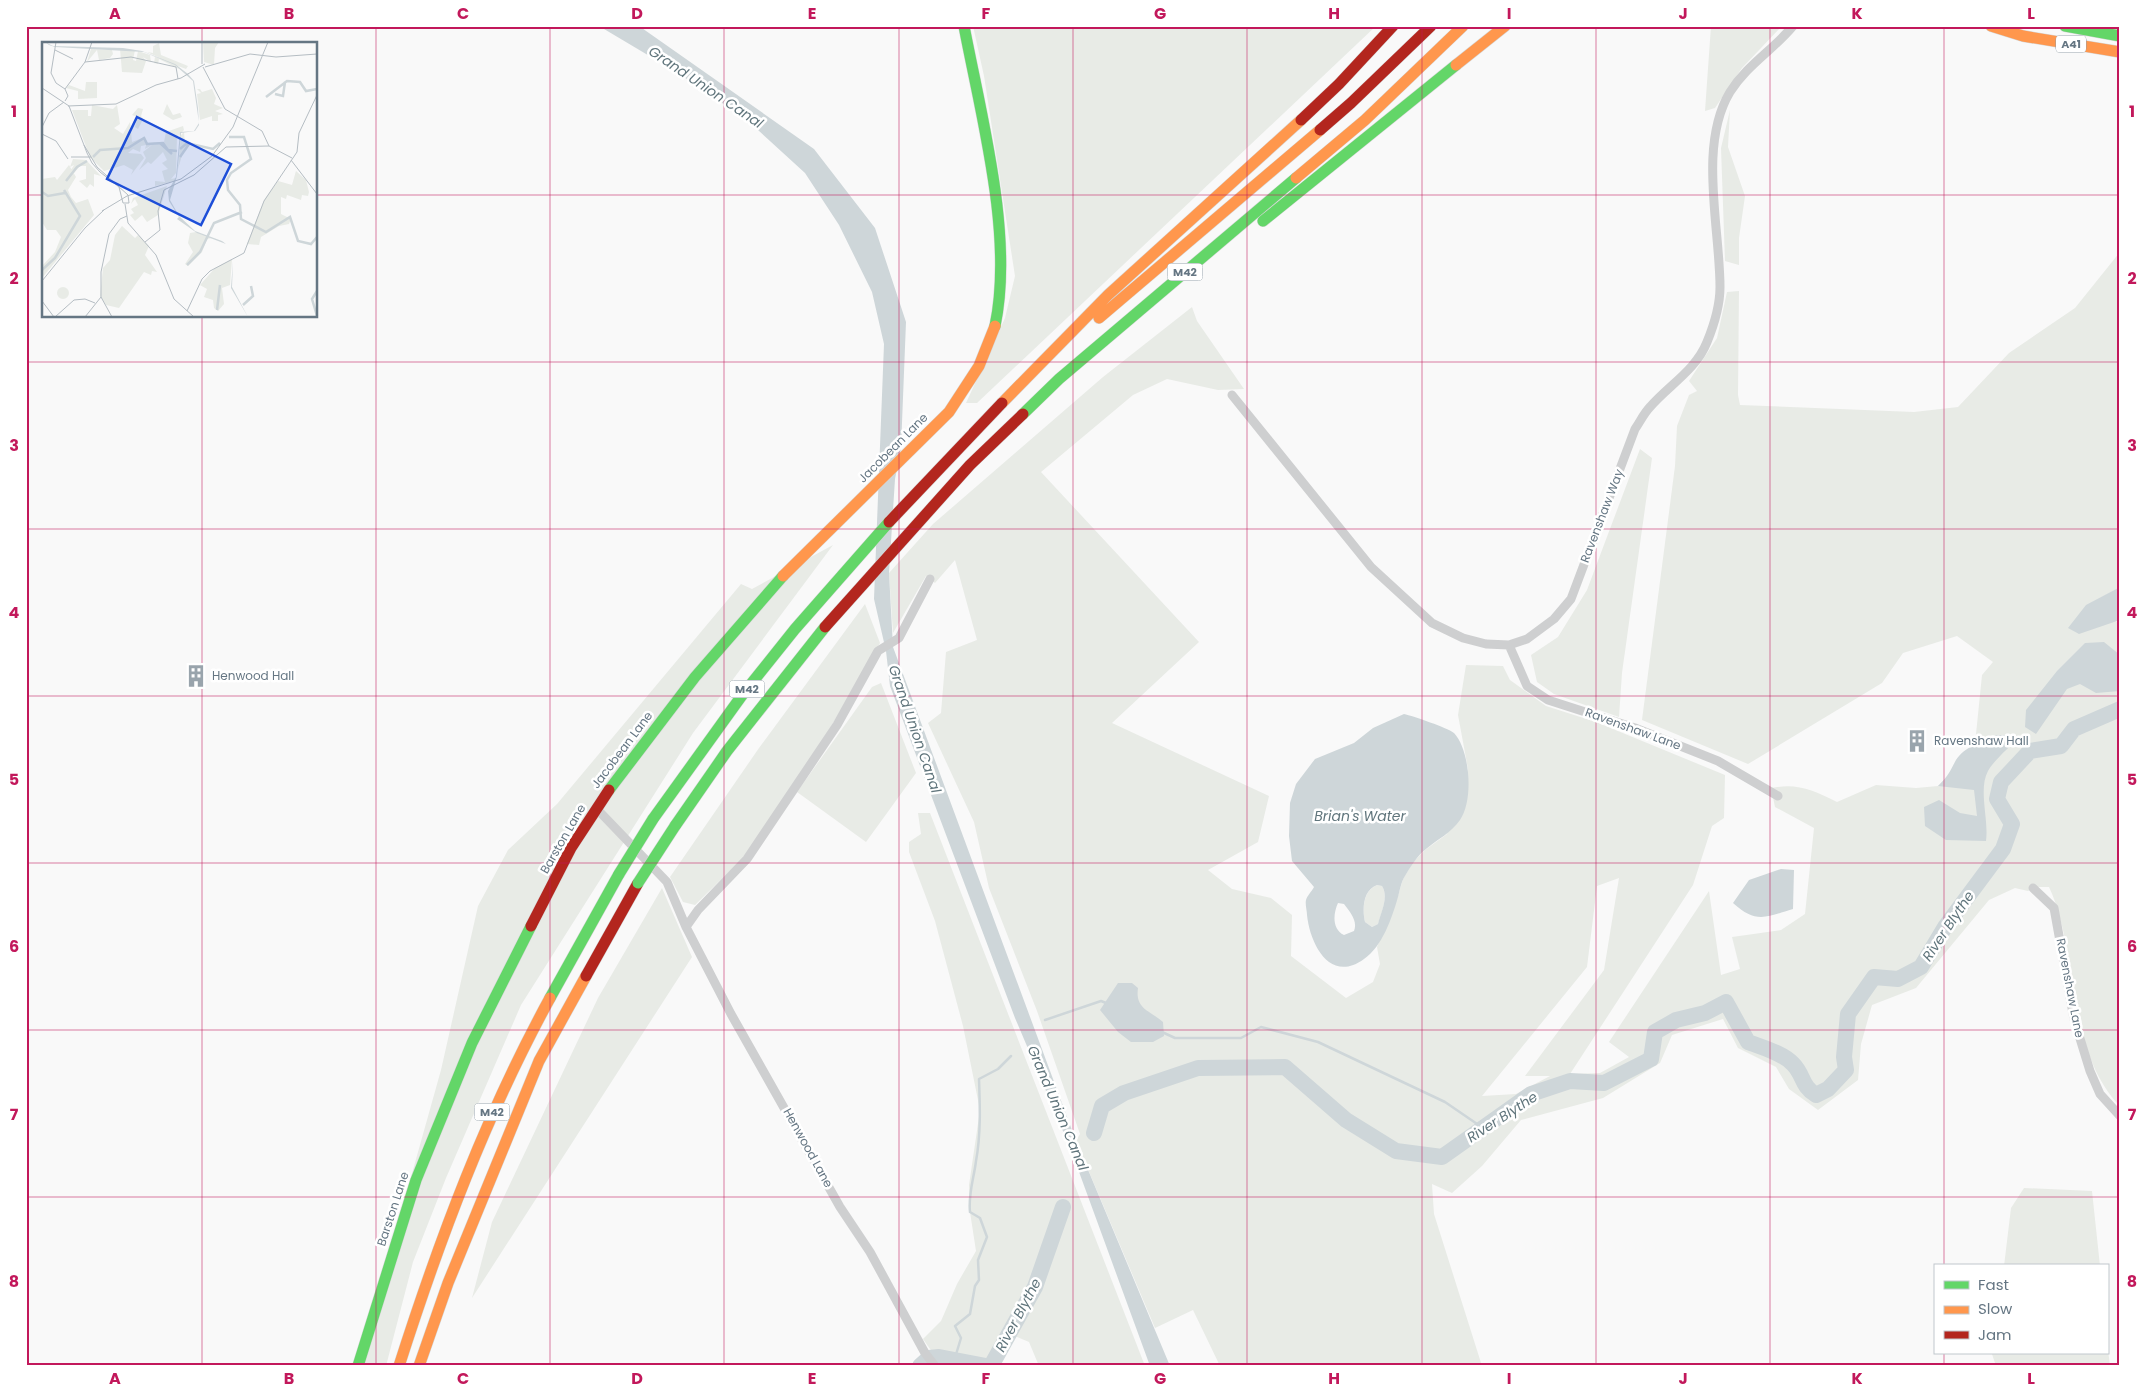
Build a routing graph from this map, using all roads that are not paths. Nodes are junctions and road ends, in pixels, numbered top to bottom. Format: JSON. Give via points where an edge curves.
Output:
{"nodes":[{"id":1,"x":964,"y":26,"type":"edge"},
{"id":2,"x":1393,"y":26,"type":"edge"},
{"id":3,"x":1431,"y":26,"type":"edge"},
{"id":4,"x":1463,"y":26,"type":"edge"},
{"id":5,"x":1505,"y":26,"type":"edge"},
{"id":6,"x":1793,"y":26,"type":"edge"},
{"id":7,"x":1991,"y":26,"type":"edge"},
{"id":8,"x":2065,"y":26,"type":"edge"},
{"id":9,"x":2023,"y":36,"type":"junction"},
{"id":10,"x":2120,"y":36,"type":"edge"},
{"id":11,"x":2120,"y":52,"type":"edge"},
{"id":12,"x":2120,"y":61,"type":"edge"},
{"id":13,"x":1232,"y":395,"type":"dead end"},
{"id":14,"x":1000,"y":435,"type":"junction"},
{"id":15,"x":965,"y":441,"type":"junction"},
{"id":16,"x":930,"y":579,"type":"dead end"},
{"id":17,"x":1509,"y":645,"type":"junction"},
{"id":18,"x":1778,"y":796,"type":"dead end"},
{"id":19,"x":596,"y":808,"type":"junction"},
{"id":20,"x":2034,"y":888,"type":"dead end"},
{"id":21,"x":686,"y":928,"type":"junction"},
{"id":22,"x":2120,"y":1116,"type":"edge"},
{"id":23,"x":358,"y":1366,"type":"edge"},
{"id":24,"x":399,"y":1366,"type":"edge"},
{"id":25,"x":419,"y":1366,"type":"edge"},
{"id":26,"x":935,"y":1366,"type":"edge"}],
"edges":[{"from":1,"to":19,"type":"main road","name":"Jacobean Lane","via":[[1000,229],[997,315],[988,347],[969,384],[949,412],[800,558],[747,616],[695,677]]},
{"from":2,"to":15,"type":"main road","via":[[1339,84],[1267,153],[1108,296]]},
{"from":3,"to":15,"type":"main road","number":"M42","via":[[1351,103],[1046,365]]},
{"from":4,"to":14,"type":"main road","number":"M42","via":[[1364,120],[1058,379]]},
{"from":5,"to":14,"type":"main road"},
{"from":6,"to":17,"type":"street","name":"Ravenshaw Way","via":[[1740,78],[1729,93],[1718,119],[1713,153],[1720,288],[1717,311],[1700,358],[1649,408],[1635,429],[1571,599],[1527,639]]},
{"from":7,"to":9,"type":"main road","number":"A41"},
{"from":8,"to":10,"type":"main road","number":"A41"},
{"from":9,"to":11,"type":"main road","number":"A41"},
{"from":9,"to":12,"type":"main road"},
{"from":13,"to":17,"type":"street","name":"Ravenshaw Way","via":[[1371,567],[1432,623],[1463,638]]},
{"from":14,"to":25,"type":"main road","number":"M42","bridge":true,"via":[[854,591],[756,712],[638,883],[539,1061],[448,1283]]},
{"from":15,"to":24,"type":"main road","number":"M42","bridge":true,"via":[[849,566],[743,694],[653,819],[619,874],[551,993],[499,1097],[428,1270]]},
{"from":16,"to":21,"type":"street","via":[[899,638],[878,651],[832,732],[747,859],[698,910]]},
{"from":17,"to":18,"type":"street","name":"Ravenshaw Lane","via":[[1528,686],[1548,700],[1635,728],[1718,761]]},
{"from":19,"to":21,"type":"street","name":"Barston Lane","via":[[667,882]]},
{"from":19,"to":23,"type":"main road","name":"Barston Lane","via":[[571,848],[472,1043],[416,1180]]},
{"from":20,"to":22,"type":"street","name":"Ravenshaw Lane","via":[[2054,908],[2074,1019],[2090,1071],[2100,1094]]},
{"from":21,"to":26,"type":"street","name":"Henwood Lane","via":[[840,1207],[870,1252]]}]}
